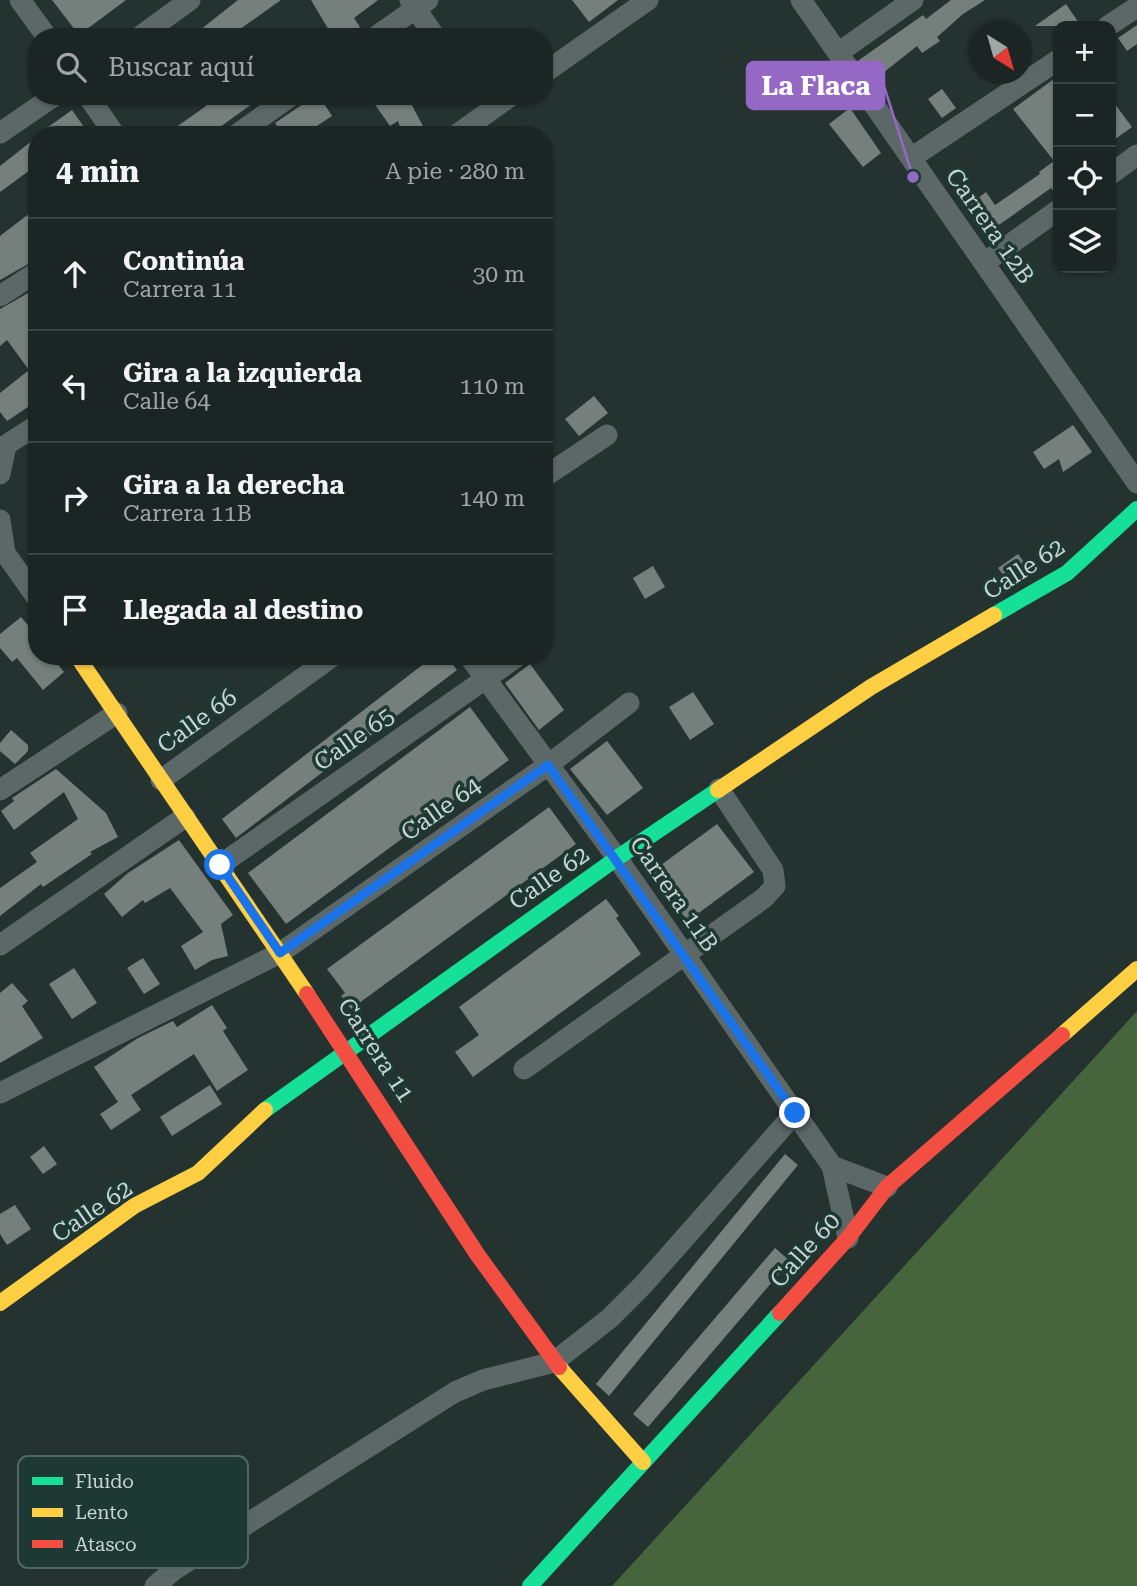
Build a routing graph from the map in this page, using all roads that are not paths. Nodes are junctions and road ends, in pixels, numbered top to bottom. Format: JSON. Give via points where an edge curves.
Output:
{"nodes":[{"id":1,"x":20,"y":0,"type":"edge"},
{"id":2,"x":190,"y":0,"type":"edge"},
{"id":3,"x":648,"y":0,"type":"edge"},
{"id":4,"x":801,"y":0,"type":"edge"},
{"id":5,"x":913,"y":0,"type":"edge"},
{"id":6,"x":418,"y":3,"type":"edge"},
{"id":7,"x":1137,"y":7,"type":"edge"},
{"id":8,"x":1116,"y":21,"type":"edge"},
{"id":9,"x":40,"y":28,"type":"edge"},
{"id":10,"x":151,"y":28,"type":"edge"},
{"id":11,"x":386,"y":28,"type":"edge"},
{"id":12,"x":430,"y":28,"type":"edge"},
{"id":13,"x":838,"y":53,"type":"junction"},
{"id":14,"x":1053,"y":63,"type":"edge"},
{"id":15,"x":553,"y":67,"type":"edge"},
{"id":16,"x":41,"y":105,"type":"edge"},
{"id":17,"x":94,"y":105,"type":"edge"},
{"id":18,"x":278,"y":105,"type":"edge"},
{"id":19,"x":482,"y":105,"type":"edge"},
{"id":20,"x":109,"y":126,"type":"edge"},
{"id":21,"x":249,"y":126,"type":"edge"},
{"id":22,"x":464,"y":126,"type":"edge"},
{"id":23,"x":0,"y":133,"type":"edge"},
{"id":24,"x":1137,"y":155,"type":"edge"},
{"id":25,"x":911,"y":158,"type":"junction"},
{"id":26,"x":1116,"y":170,"type":"edge"},
{"id":27,"x":1053,"y":214,"type":"edge"},
{"id":28,"x":984,"y":263,"type":"junction"},
{"id":29,"x":28,"y":278,"type":"edge"},
{"id":30,"x":0,"y":296,"type":"edge"},
{"id":31,"x":28,"y":431,"type":"edge"},
{"id":32,"x":607,"y":435,"type":"dead end"},
{"id":33,"x":3,"y":447,"type":"edge"},
{"id":34,"x":553,"y":471,"type":"edge"},
{"id":35,"x":0,"y":474,"type":"edge"},
{"id":36,"x":1137,"y":483,"type":"edge"},
{"id":37,"x":1137,"y":509,"type":"edge"},
{"id":38,"x":0,"y":520,"type":"edge"},
{"id":39,"x":3,"y":549,"type":"edge"},
{"id":40,"x":28,"y":585,"type":"edge"},
{"id":41,"x":83,"y":665,"type":"edge"},
{"id":42,"x":320,"y":665,"type":"edge"},
{"id":43,"x":476,"y":665,"type":"edge"},
{"id":44,"x":505,"y":665,"type":"edge"},
{"id":45,"x":486,"y":678,"type":"junction"},
{"id":46,"x":629,"y":704,"type":"dead end"},
{"id":47,"x":117,"y":713,"type":"junction"},
{"id":48,"x":548,"y":765,"type":"junction"},
{"id":49,"x":161,"y":779,"type":"junction"},
{"id":50,"x":719,"y":789,"type":"junction"},
{"id":51,"x":0,"y":790,"type":"edge"},
{"id":52,"x":185,"y":817,"type":"junction"},
{"id":53,"x":617,"y":858,"type":"junction"},
{"id":54,"x":220,"y":865,"type":"junction"},
{"id":55,"x":0,"y":945,"type":"edge"},
{"id":56,"x":280,"y":953,"type":"junction"},
{"id":57,"x":685,"y":954,"type":"junction"},
{"id":58,"x":1137,"y":969,"type":"edge"},
{"id":59,"x":345,"y":1049,"type":"junction"},
{"id":60,"x":524,"y":1069,"type":"dead end"},
{"id":61,"x":0,"y":1093,"type":"edge"},
{"id":62,"x":795,"y":1113,"type":"junction"},
{"id":63,"x":832,"y":1166,"type":"junction"},
{"id":64,"x":887,"y":1187,"type":"junction"},
{"id":65,"x":848,"y":1238,"type":"junction"},
{"id":66,"x":0,"y":1303,"type":"edge"},
{"id":67,"x":554,"y":1362,"type":"junction"},
{"id":68,"x":643,"y":1462,"type":"junction"},
{"id":69,"x":248,"y":1523,"type":"edge"},
{"id":70,"x":177,"y":1568,"type":"edge"},
{"id":71,"x":155,"y":1586,"type":"edge"},
{"id":72,"x":530,"y":1586,"type":"edge"}],
"edges":[{"from":1,"to":9,"type":"street"},
{"from":2,"to":10,"type":"street"},
{"from":3,"to":15,"type":"street"},
{"from":4,"to":13,"type":"street","name":"Carrera 12B"},
{"from":5,"to":13,"type":"street"},
{"from":6,"to":11,"type":"street"},
{"from":6,"to":12,"type":"street"},
{"from":7,"to":8,"type":"street"},
{"from":13,"to":25,"type":"street","name":"Carrera 12B"},
{"from":14,"to":25,"type":"street"},
{"from":16,"to":23,"type":"street"},
{"from":17,"to":20,"type":"street"},
{"from":18,"to":21,"type":"street"},
{"from":19,"to":22,"type":"street"},
{"from":24,"to":26,"type":"street"},
{"from":25,"to":28,"type":"street","name":"Carrera 12B"},
{"from":27,"to":28,"type":"street"},
{"from":28,"to":36,"type":"street","name":"Carrera 12B"},
{"from":29,"to":30,"type":"street"},
{"from":31,"to":33,"type":"street"},
{"from":32,"to":34,"type":"street"},
{"from":33,"to":35,"type":"street"},
{"from":37,"to":50,"type":"street","name":"Calle 62","via":[[1067,573],[871,687]]},
{"from":38,"to":39,"type":"street"},
{"from":39,"to":40,"type":"street"},
{"from":41,"to":47,"type":"street","name":"Carrera 11"},
{"from":42,"to":49,"type":"street","name":"Calle 66"},
{"from":43,"to":45,"type":"street","name":"Carrera 11B"},
{"from":44,"to":45,"type":"street","name":"Calle 65"},
{"from":45,"to":48,"type":"street","name":"Carrera 11B"},
{"from":45,"to":54,"type":"street","name":"Calle 65"},
{"from":46,"to":48,"type":"street","name":"Calle 64"},
{"from":47,"to":49,"type":"street","name":"Carrera 11"},
{"from":47,"to":51,"type":"street"},
{"from":48,"to":53,"type":"street","name":"Carrera 11B"},
{"from":48,"to":56,"type":"street","name":"Calle 64"},
{"from":49,"to":52,"type":"street","name":"Carrera 11"},
{"from":50,"to":53,"type":"street","name":"Calle 62"},
{"from":50,"to":57,"type":"street","via":[[773,870],[775,887]]},
{"from":52,"to":54,"type":"street","name":"Carrera 11"},
{"from":52,"to":55,"type":"street"},
{"from":53,"to":57,"type":"street","name":"Carrera 11B"},
{"from":53,"to":59,"type":"street","name":"Calle 62"},
{"from":54,"to":56,"type":"street","name":"Carrera 11"},
{"from":56,"to":59,"type":"street","name":"Carrera 11"},
{"from":56,"to":61,"type":"street","name":"Calle 64"},
{"from":57,"to":60,"type":"street"},
{"from":57,"to":62,"type":"street","name":"Carrera 11B"},
{"from":58,"to":64,"type":"street","name":"Calle 60"},
{"from":59,"to":66,"type":"street","name":"Calle 62","via":[[272,1104],[198,1173],[134,1206]]},
{"from":59,"to":67,"type":"street","name":"Carrera 11","via":[[477,1254]]},
{"from":62,"to":63,"type":"street","name":"Carrera 11B"},
{"from":62,"to":67,"type":"street","via":[[643,1286]]},
{"from":63,"to":64,"type":"street"},
{"from":63,"to":65,"type":"street","name":"Carrera 11B"},
{"from":64,"to":65,"type":"street","name":"Calle 60"},
{"from":65,"to":68,"type":"street","name":"Calle 60"},
{"from":67,"to":68,"type":"street","name":"Carrera 11"},
{"from":67,"to":69,"type":"street","via":[[455,1392]]},
{"from":68,"to":72,"type":"street","name":"Calle 60"},
{"from":70,"to":71,"type":"street"}]}
